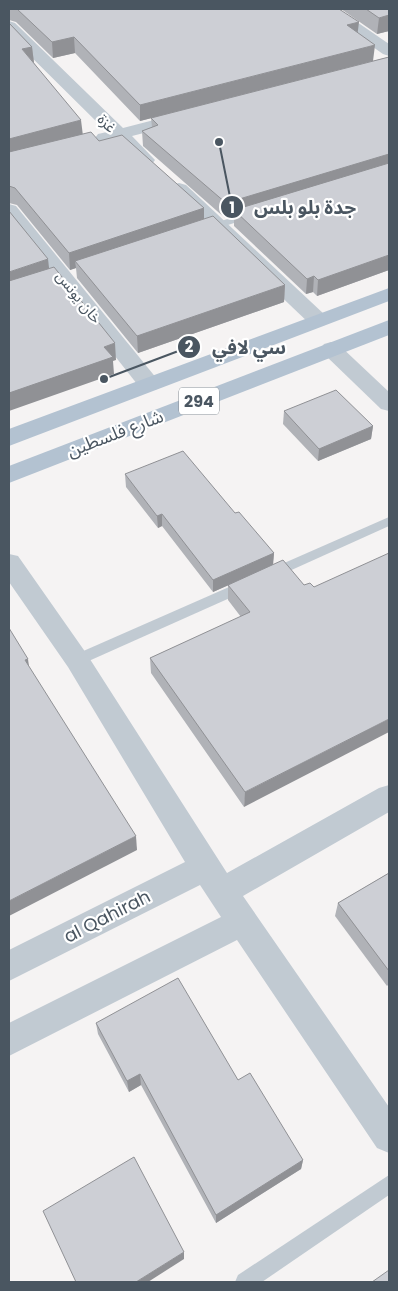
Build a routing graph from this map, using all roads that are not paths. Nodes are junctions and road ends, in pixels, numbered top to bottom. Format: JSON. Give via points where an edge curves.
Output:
{"nodes":[{"id":1,"x":328,"y":9,"type":"edge"},
{"id":2,"x":9,"y":26,"type":"edge"},
{"id":3,"x":389,"y":51,"type":"edge"},
{"id":4,"x":202,"y":113,"type":"edge"},
{"id":5,"x":118,"y":134,"type":"junction"},
{"id":6,"x":91,"y":142,"type":"edge"},
{"id":7,"x":9,"y":210,"type":"edge"},
{"id":8,"x":256,"y":214,"type":"edge"},
{"id":9,"x":219,"y":225,"type":"junction"},
{"id":10,"x":200,"y":231,"type":"edge"},
{"id":11,"x":389,"y":294,"type":"edge"},
{"id":12,"x":318,"y":320,"type":"junction"},
{"id":13,"x":389,"y":327,"type":"edge"},
{"id":14,"x":331,"y":349,"type":"junction"},
{"id":15,"x":149,"y":384,"type":"junction"},
{"id":16,"x":389,"y":404,"type":"edge"},
{"id":17,"x":9,"y":438,"type":"edge"},
{"id":18,"x":9,"y":475,"type":"edge"},
{"id":19,"x":389,"y":521,"type":"edge"},
{"id":20,"x":9,"y":563,"type":"edge"},
{"id":21,"x":77,"y":660,"type":"junction"},
{"id":22,"x":389,"y":797,"type":"edge"},
{"id":23,"x":205,"y":867,"type":"junction"},
{"id":24,"x":222,"y":892,"type":"junction"},
{"id":25,"x":242,"y":922,"type":"junction"},
{"id":26,"x":9,"y":966,"type":"edge"},
{"id":27,"x":9,"y":1040,"type":"edge"},
{"id":28,"x":389,"y":1136,"type":"edge"},
{"id":29,"x":389,"y":1184,"type":"edge"},
{"id":30,"x":245,"y":1282,"type":"edge"}],
"edges":[{"from":1,"to":3,"type":"street"},
{"from":2,"to":5,"type":"street","name":"غزة"},
{"from":4,"to":5,"type":"street"},
{"from":5,"to":6,"type":"street"},
{"from":5,"to":9,"type":"street","name":"غزة"},
{"from":7,"to":15,"type":"street","name":"خان يونس"},
{"from":8,"to":9,"type":"lane"},
{"from":9,"to":10,"type":"lane"},
{"from":9,"to":12,"type":"street","name":"غزة"},
{"from":11,"to":12,"type":"main road","name":"شارع فلسطين","number":"294"},
{"from":12,"to":15,"type":"main road","name":"شارع فلسطين","number":"294"},
{"from":13,"to":14,"type":"main road","name":"شارع فلسطين","number":"294"},
{"from":14,"to":16,"type":"street"},
{"from":14,"to":18,"type":"main road","name":"شارع فلسطين","number":"294"},
{"from":15,"to":17,"type":"main road","name":"شارع فلسطين","number":"294"},
{"from":19,"to":21,"type":"lane"},
{"from":20,"to":21,"type":"street"},
{"from":21,"to":23,"type":"street"},
{"from":22,"to":24,"type":"street"},
{"from":23,"to":24,"type":"street"},
{"from":23,"to":26,"type":"street","name":"al Qahirah"},
{"from":24,"to":25,"type":"street"},
{"from":25,"to":27,"type":"street"},
{"from":25,"to":28,"type":"street"},
{"from":29,"to":30,"type":"lane"}]}
